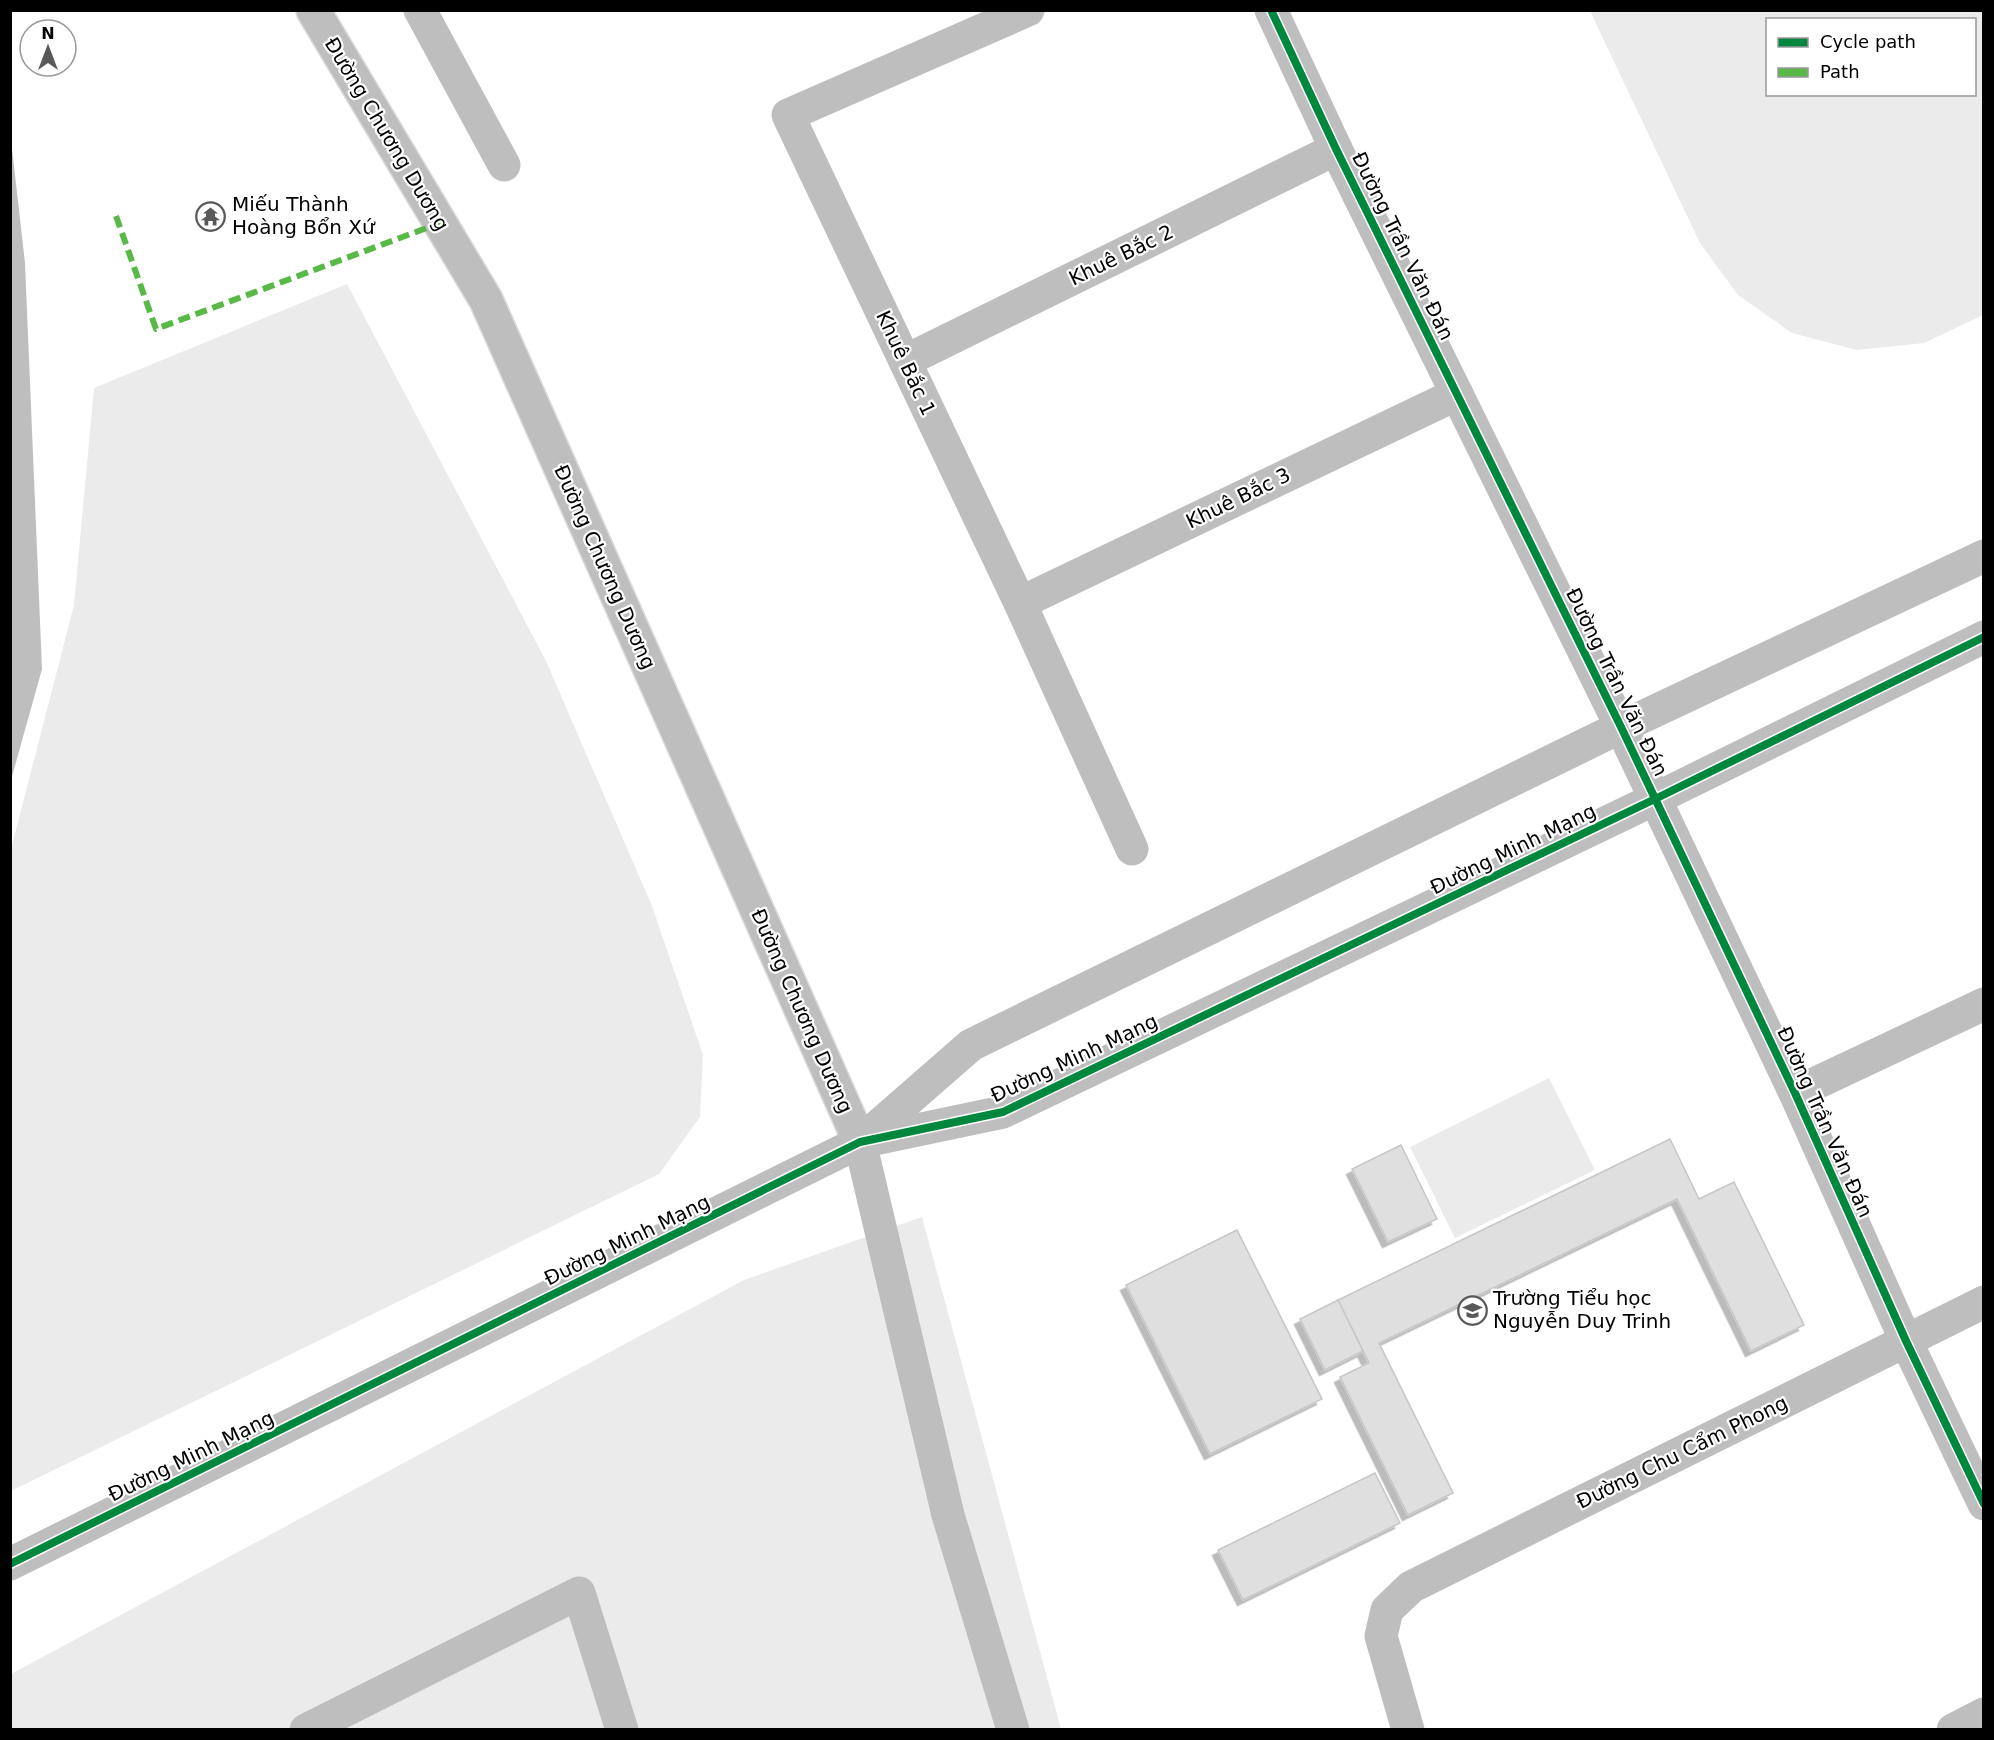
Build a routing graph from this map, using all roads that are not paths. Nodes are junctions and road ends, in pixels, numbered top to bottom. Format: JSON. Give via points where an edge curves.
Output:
{"nodes":[{"id":1,"x":313,"y":10,"type":"edge"},
{"id":2,"x":420,"y":10,"type":"edge"},
{"id":3,"x":1028,"y":10,"type":"edge"},
{"id":4,"x":1271,"y":10,"type":"edge"},
{"id":5,"x":1336,"y":149,"type":"junction"},
{"id":6,"x":504,"y":165,"type":"dead end"},
{"id":7,"x":905,"y":361,"type":"junction"},
{"id":8,"x":1457,"y":394,"type":"junction"},
{"id":9,"x":1983,"y":555,"type":"edge"},
{"id":10,"x":1020,"y":603,"type":"junction"},
{"id":11,"x":1983,"y":637,"type":"edge"},
{"id":12,"x":1621,"y":727,"type":"junction"},
{"id":13,"x":1655,"y":799,"type":"junction"},
{"id":14,"x":1131,"y":849,"type":"dead end"},
{"id":15,"x":1983,"y":1004,"type":"edge"},
{"id":16,"x":1795,"y":1093,"type":"junction"},
{"id":17,"x":860,"y":1142,"type":"junction"},
{"id":18,"x":1983,"y":1302,"type":"edge"},
{"id":19,"x":1906,"y":1341,"type":"junction"},
{"id":20,"x":1983,"y":1504,"type":"edge"},
{"id":21,"x":10,"y":1564,"type":"edge"},
{"id":22,"x":1983,"y":1714,"type":"edge"},
{"id":23,"x":306,"y":1730,"type":"edge"},
{"id":24,"x":622,"y":1730,"type":"edge"},
{"id":25,"x":1013,"y":1730,"type":"edge"},
{"id":26,"x":1408,"y":1730,"type":"edge"},
{"id":27,"x":1953,"y":1730,"type":"edge"}],
"edges":[{"from":1,"to":17,"type":"street","name":"Đường Chương Dương","via":[[486,300]]},
{"from":2,"to":6,"type":"street"},
{"from":3,"to":7,"type":"street","name":"Khuê Bắc 1","via":[[788,115]]},
{"from":4,"to":5,"type":"street","name":"Đường Trần Văn Đán"},
{"from":5,"to":7,"type":"street","name":"Khuê Bắc 2"},
{"from":5,"to":8,"type":"street","name":"Đường Trần Văn Đán"},
{"from":7,"to":10,"type":"street","name":"Khuê Bắc 1"},
{"from":8,"to":10,"type":"street","name":"Khuê Bắc 3"},
{"from":8,"to":12,"type":"street","name":"Đường Trần Văn Đán"},
{"from":9,"to":12,"type":"street","name":"Đường Minh Mạng"},
{"from":10,"to":14,"type":"street","name":"Khuê Bắc 1"},
{"from":11,"to":13,"type":"street","name":"Đường Minh Mạng"},
{"from":12,"to":13,"type":"street","name":"Đường Trần Văn Đán"},
{"from":12,"to":17,"type":"street","name":"Đường Minh Mạng","via":[[971,1045]]},
{"from":13,"to":16,"type":"street","name":"Đường Trần Văn Đán"},
{"from":13,"to":17,"type":"street","name":"Đường Minh Mạng","via":[[1003,1112]]},
{"from":15,"to":16,"type":"street"},
{"from":16,"to":19,"type":"street","name":"Đường Trần Văn Đán"},
{"from":17,"to":21,"type":"street","name":"Đường Minh Mạng"},
{"from":17,"to":25,"type":"street","name":"Đường Chương Dương","via":[[948,1515]]},
{"from":18,"to":19,"type":"street","name":"Đường Chu Cẩm Phong"},
{"from":19,"to":20,"type":"street","name":"Đường Trần Văn Đán"},
{"from":19,"to":26,"type":"street","name":"Đường Chu Cẩm Phong","via":[[1412,1587],[1387,1610],[1381,1636]]},
{"from":22,"to":27,"type":"street"},
{"from":23,"to":24,"type":"street","via":[[579,1593]]}]}
